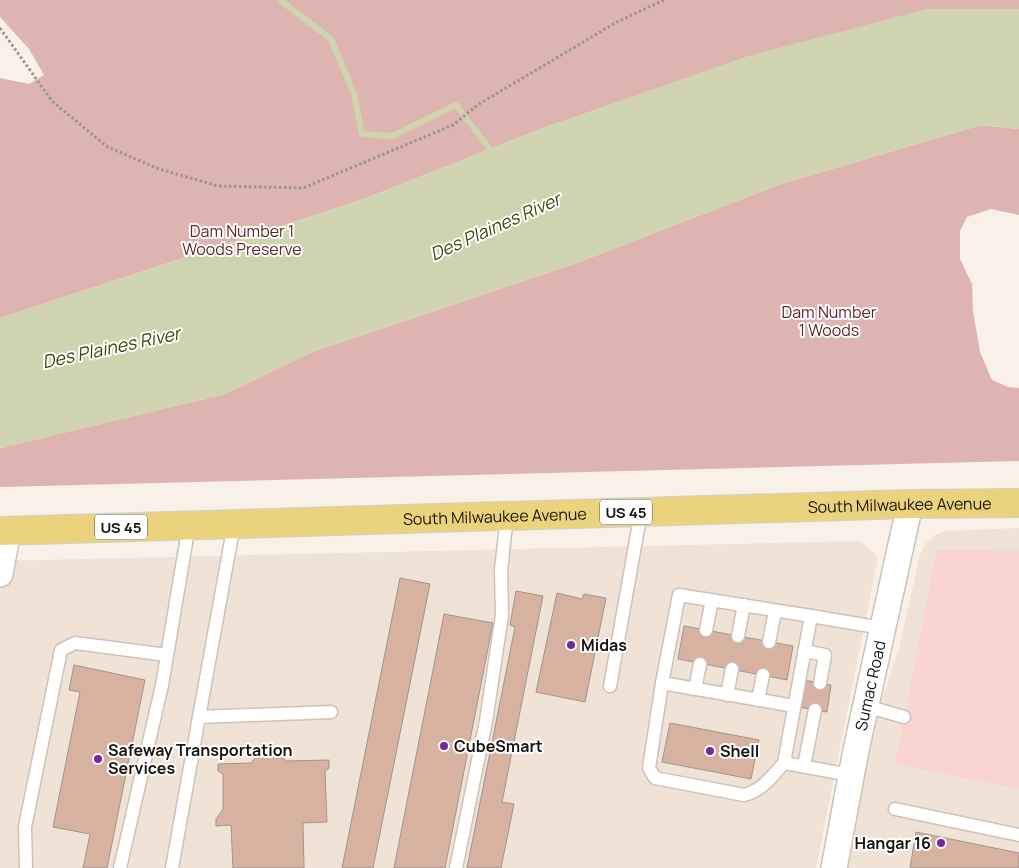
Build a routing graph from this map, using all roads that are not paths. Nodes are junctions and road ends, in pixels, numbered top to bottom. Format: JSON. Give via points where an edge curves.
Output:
{"nodes":[{"id":1,"x":1019,"y":502,"type":"edge"},
{"id":2,"x":910,"y":504,"type":"junction"},
{"id":3,"x":641,"y":512,"type":"junction"},
{"id":4,"x":507,"y":516,"type":"junction"},
{"id":5,"x":234,"y":524,"type":"junction"},
{"id":6,"x":189,"y":525,"type":"junction"},
{"id":7,"x":4,"y":530,"type":"edge"},
{"id":8,"x":0,"y":574,"type":"edge"},
{"id":9,"x":712,"y":600,"type":"junction"},
{"id":10,"x":744,"y":605,"type":"junction"},
{"id":11,"x":775,"y":611,"type":"junction"},
{"id":12,"x":811,"y":616,"type":"junction"},
{"id":13,"x":882,"y":628,"type":"junction"},
{"id":14,"x":706,"y":630,"type":"dead end"},
{"id":15,"x":738,"y":636,"type":"dead end"},
{"id":16,"x":769,"y":642,"type":"dead end"},
{"id":17,"x":804,"y":651,"type":"junction"},
{"id":18,"x":167,"y":655,"type":"junction"},
{"id":19,"x":700,"y":664,"type":"dead end"},
{"id":20,"x":732,"y":669,"type":"dead end"},
{"id":21,"x":763,"y":675,"type":"dead end"},
{"id":22,"x":820,"y":682,"type":"dead end"},
{"id":23,"x":662,"y":683,"type":"junction"},
{"id":24,"x":610,"y":686,"type":"dead end"},
{"id":25,"x":695,"y":689,"type":"junction"},
{"id":26,"x":727,"y":695,"type":"junction"},
{"id":27,"x":758,"y":700,"type":"junction"},
{"id":28,"x":794,"y":706,"type":"junction"},
{"id":29,"x":866,"y":706,"type":"junction"},
{"id":30,"x":815,"y":710,"type":"dead end"},
{"id":31,"x":331,"y":712,"type":"dead end"},
{"id":32,"x":904,"y":717,"type":"dead end"},
{"id":33,"x":199,"y":718,"type":"junction"},
{"id":34,"x":784,"y":762,"type":"junction"},
{"id":35,"x":804,"y":766,"type":"junction"},
{"id":36,"x":851,"y":775,"type":"junction"},
{"id":37,"x":895,"y":809,"type":"dead end"},
{"id":38,"x":1019,"y":835,"type":"edge"},
{"id":39,"x":26,"y":868,"type":"edge"},
{"id":40,"x":120,"y":868,"type":"edge"},
{"id":41,"x":172,"y":868,"type":"edge"},
{"id":42,"x":456,"y":868,"type":"edge"},
{"id":43,"x":834,"y":868,"type":"edge"}],
"edges":[{"from":1,"to":2,"type":"main road","name":"South Milwaukee Avenue","number":"US 45"},
{"from":2,"to":3,"type":"main road","name":"South Milwaukee Avenue","number":"US 45"},
{"from":2,"to":13,"type":"street","name":"Sumac Road"},
{"from":3,"to":4,"type":"main road","name":"South Milwaukee Avenue","number":"US 45"},
{"from":3,"to":24,"type":"lane"},
{"from":4,"to":5,"type":"main road","name":"South Milwaukee Avenue","number":"US 45"},
{"from":4,"to":42,"type":"lane","via":[[502,615],[486,721]]},
{"from":5,"to":6,"type":"main road","name":"South Milwaukee Avenue","number":"US 45"},
{"from":5,"to":33,"type":"lane"},
{"from":6,"to":7,"type":"main road","name":"South Milwaukee Avenue","number":"US 45"},
{"from":6,"to":18,"type":"lane"},
{"from":7,"to":8,"type":"street"},
{"from":9,"to":10,"type":"lane"},
{"from":9,"to":14,"type":"lane"},
{"from":9,"to":23,"type":"lane","via":[[679,595]]},
{"from":10,"to":11,"type":"lane"},
{"from":10,"to":15,"type":"lane"},
{"from":11,"to":12,"type":"lane"},
{"from":11,"to":16,"type":"lane"},
{"from":12,"to":13,"type":"lane"},
{"from":12,"to":17,"type":"lane"},
{"from":13,"to":29,"type":"street","name":"Sumac Road"},
{"from":17,"to":22,"type":"lane","via":[[825,655]]},
{"from":17,"to":28,"type":"lane"},
{"from":18,"to":39,"type":"lane","via":[[75,643],[61,650],[25,827]]},
{"from":18,"to":40,"type":"lane"},
{"from":19,"to":25,"type":"lane"},
{"from":20,"to":26,"type":"lane"},
{"from":21,"to":27,"type":"lane"},
{"from":23,"to":25,"type":"lane"},
{"from":23,"to":34,"type":"lane","via":[[649,768],[655,778],[744,795],[762,787]]},
{"from":25,"to":26,"type":"lane"},
{"from":26,"to":27,"type":"lane"},
{"from":27,"to":28,"type":"lane"},
{"from":28,"to":34,"type":"lane"},
{"from":29,"to":32,"type":"lane"},
{"from":29,"to":36,"type":"street","name":"Sumac Road"},
{"from":30,"to":35,"type":"lane"},
{"from":31,"to":33,"type":"lane"},
{"from":33,"to":41,"type":"lane"},
{"from":34,"to":35,"type":"lane"},
{"from":35,"to":36,"type":"lane"},
{"from":36,"to":43,"type":"street","name":"Sumac Road"},
{"from":37,"to":38,"type":"lane"}]}
